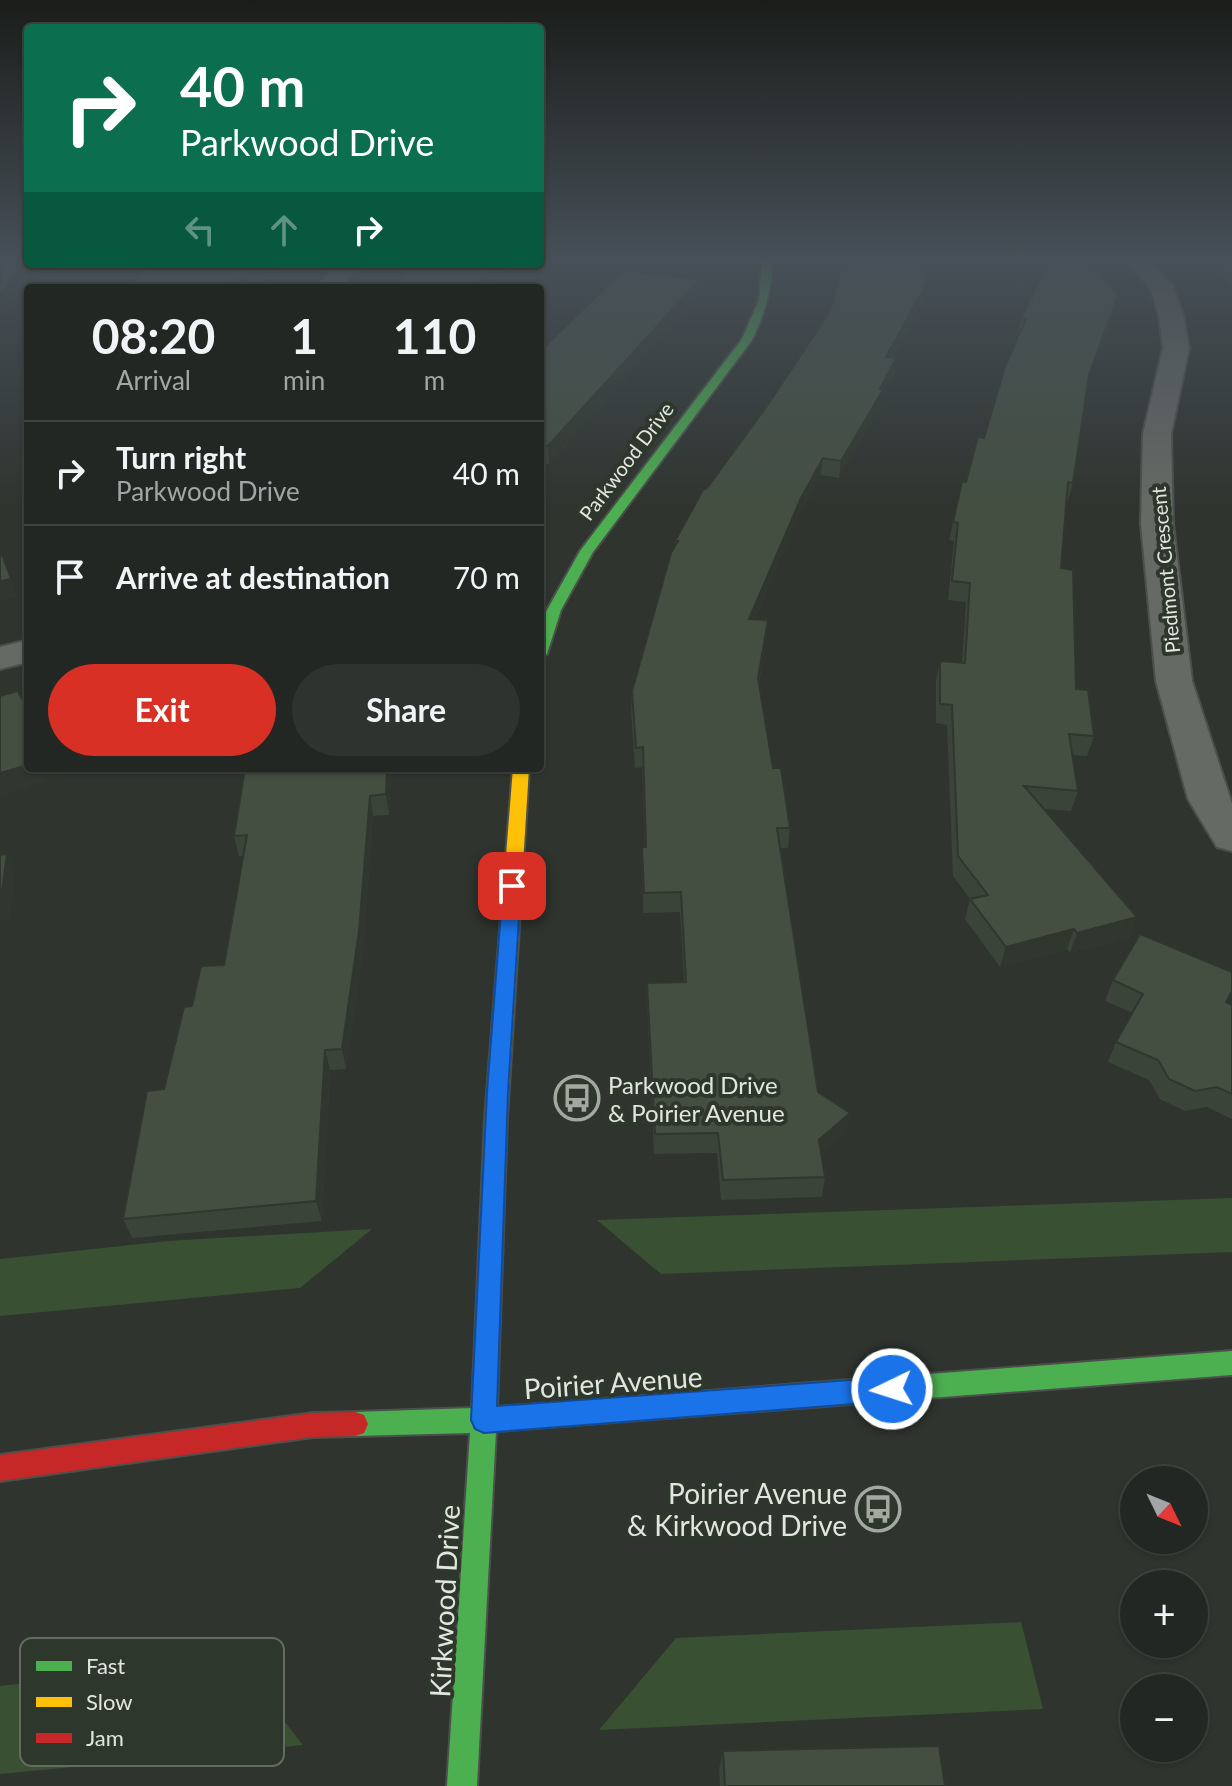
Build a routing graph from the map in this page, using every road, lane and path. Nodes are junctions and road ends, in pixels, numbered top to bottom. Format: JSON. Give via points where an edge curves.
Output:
{"nodes":[{"id":1,"x":747,"y":340,"type":"edge"},
{"id":2,"x":1175,"y":340,"type":"edge"},
{"id":3,"x":549,"y":600,"type":"edge"},
{"id":4,"x":544,"y":636,"type":"edge"},
{"id":5,"x":24,"y":652,"type":"edge"},
{"id":6,"x":0,"y":658,"type":"edge"},
{"id":7,"x":521,"y":772,"type":"edge"},
{"id":8,"x":1232,"y":837,"type":"edge"},
{"id":9,"x":1232,"y":1363,"type":"edge"},
{"id":10,"x":484,"y":1420,"type":"junction"},
{"id":11,"x":0,"y":1468,"type":"edge"},
{"id":12,"x":462,"y":1786,"type":"edge"}],
"edges":[{"from":1,"to":3,"type":"street","name":"Parkwood Drive"},
{"from":2,"to":8,"type":"street","name":"Piedmont Crescent","via":[[1157,434],[1157,524],[1174,681],[1208,799]]},
{"from":3,"to":4,"type":"street","name":"Parkwood Drive"},
{"from":5,"to":6,"type":"street"},
{"from":7,"to":10,"type":"street","via":[[497,1092]]},
{"from":9,"to":10,"type":"street","name":"Poirier Avenue"},
{"from":10,"to":11,"type":"street","name":"Poirier Avenue","via":[[313,1425]]},
{"from":10,"to":12,"type":"street","name":"Kirkwood Drive"}]}
